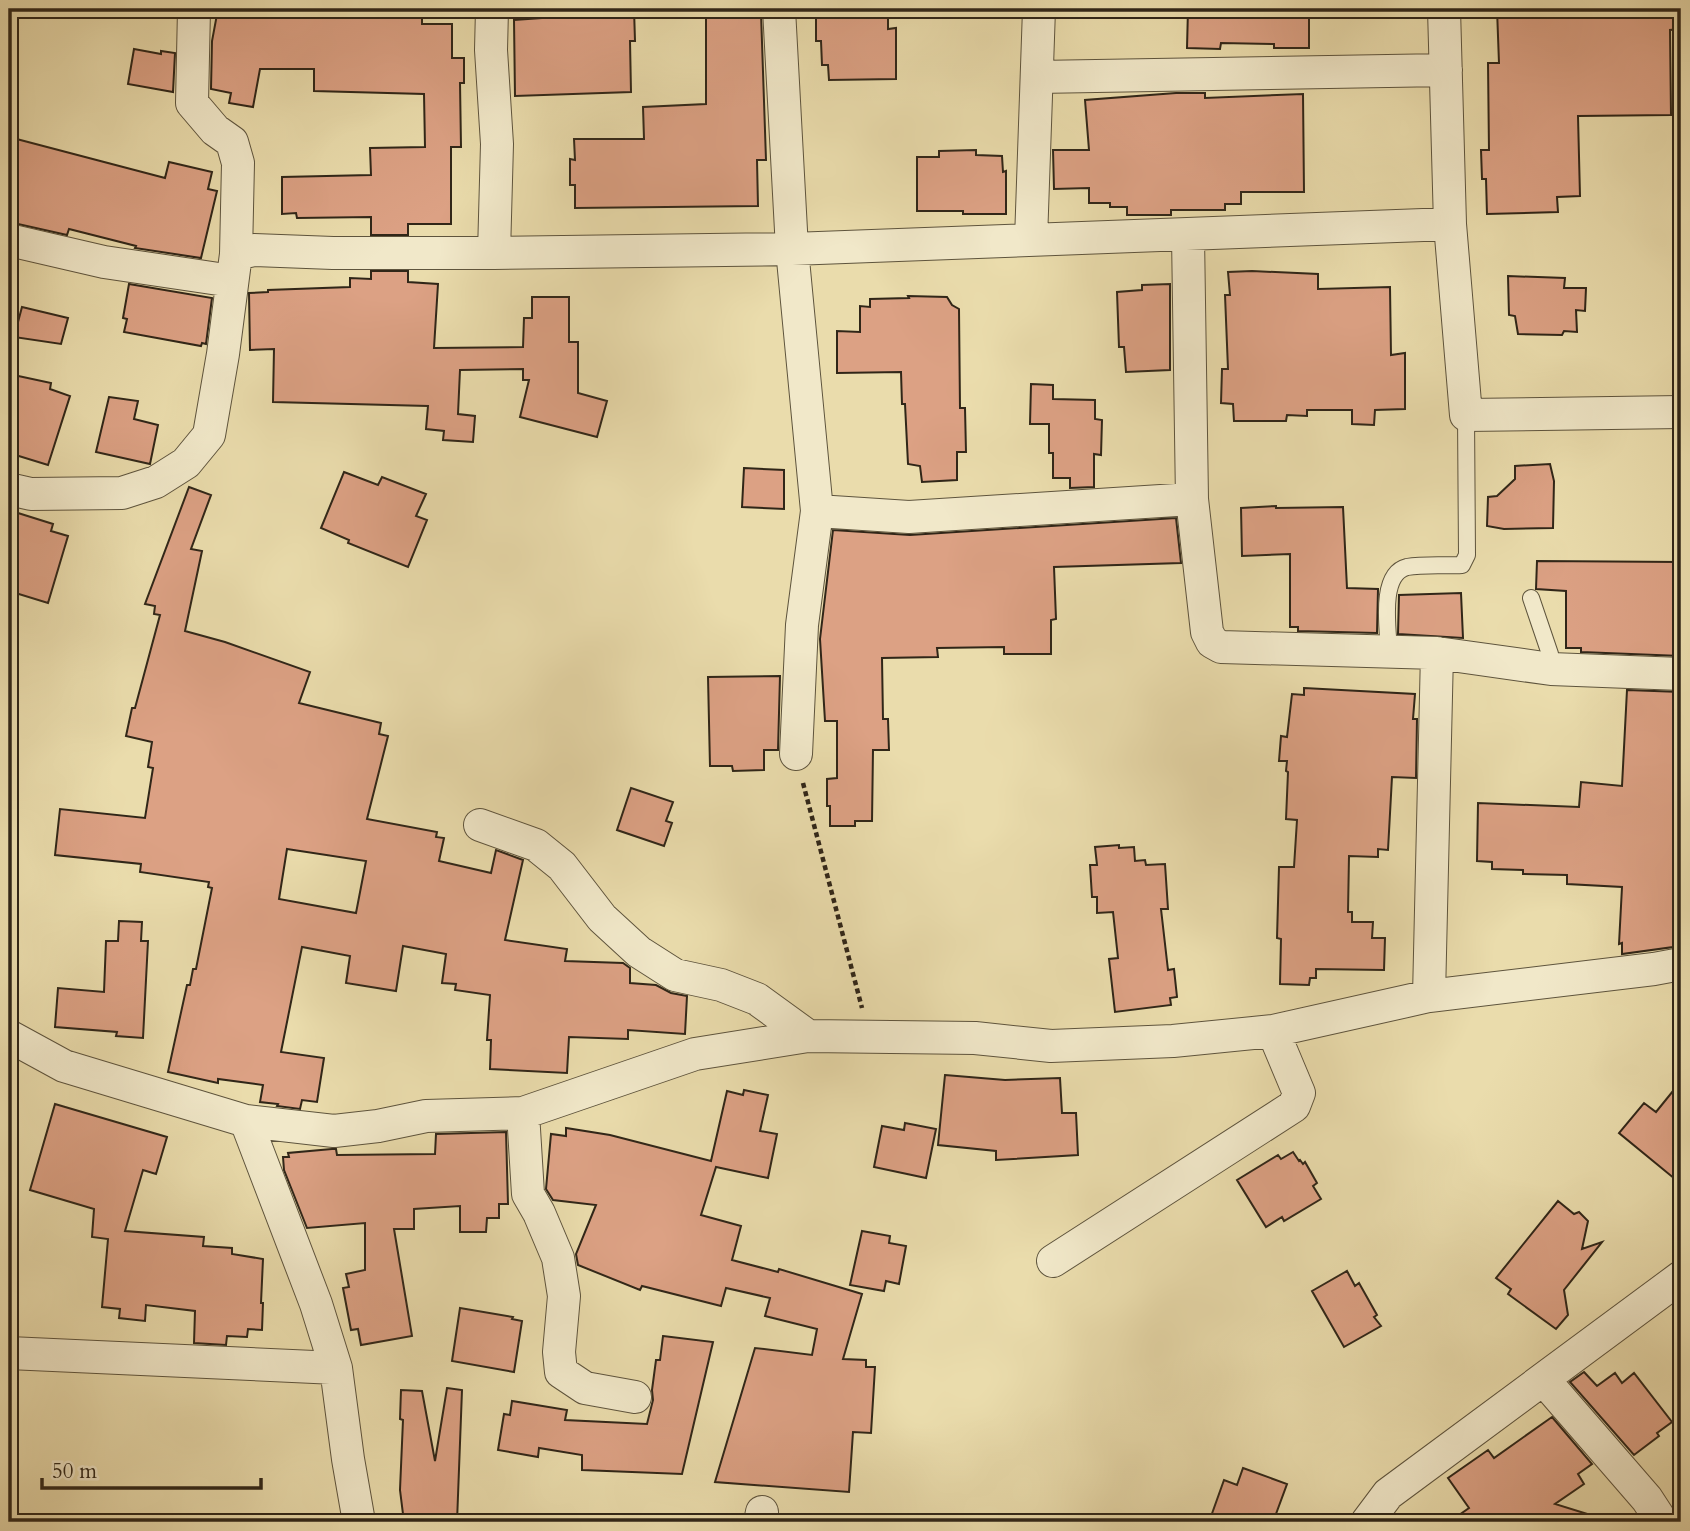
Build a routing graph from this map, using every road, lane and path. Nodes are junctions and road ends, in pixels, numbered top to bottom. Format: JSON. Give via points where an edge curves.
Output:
{"nodes":[{"id":1,"x":194,"y":9,"type":"edge"},
{"id":2,"x":492,"y":9,"type":"edge"},
{"id":3,"x":779,"y":9,"type":"edge"},
{"id":4,"x":1039,"y":9,"type":"edge"},
{"id":5,"x":1444,"y":9,"type":"edge"},
{"id":6,"x":1446,"y":70,"type":"junction"},
{"id":7,"x":1037,"y":77,"type":"junction"},
{"id":8,"x":1450,"y":224,"type":"junction"},
{"id":9,"x":1188,"y":236,"type":"junction"},
{"id":10,"x":9,"y":240,"type":"edge"},
{"id":11,"x":1031,"y":240,"type":"junction"},
{"id":12,"x":792,"y":249,"type":"junction"},
{"id":13,"x":494,"y":253,"type":"junction"},
{"id":14,"x":234,"y":267,"type":"junction"},
{"id":15,"x":1681,"y":412,"type":"edge"},
{"id":16,"x":1466,"y":415,"type":"junction"},
{"id":17,"x":9,"y":489,"type":"edge"},
{"id":18,"x":1192,"y":499,"type":"junction"},
{"id":19,"x":817,"y":511,"type":"junction"},
{"id":20,"x":1531,"y":598,"type":"dead end"},
{"id":21,"x":1388,"y":651,"type":"junction"},
{"id":22,"x":1437,"y":653,"type":"junction"},
{"id":23,"x":1551,"y":669,"type":"junction"},
{"id":24,"x":1681,"y":674,"type":"edge"},
{"id":25,"x":796,"y":754,"type":"joint"},
{"id":26,"x":480,"y":825,"type":"dead end"},
{"id":27,"x":1681,"y":964,"type":"edge"},
{"id":28,"x":1429,"y":996,"type":"junction"},
{"id":29,"x":1273,"y":1031,"type":"junction"},
{"id":30,"x":9,"y":1036,"type":"edge"},
{"id":31,"x":808,"y":1036,"type":"junction"},
{"id":32,"x":870,"y":1036,"type":"junction"},
{"id":33,"x":523,"y":1113,"type":"junction"},
{"id":34,"x":246,"y":1121,"type":"junction"},
{"id":35,"x":1053,"y":1261,"type":"dead end"},
{"id":36,"x":1681,"y":1277,"type":"edge"},
{"id":37,"x":9,"y":1353,"type":"edge"},
{"id":38,"x":336,"y":1368,"type":"junction"},
{"id":39,"x":1544,"y":1380,"type":"junction"},
{"id":40,"x":635,"y":1397,"type":"dead end"},
{"id":41,"x":359,"y":1522,"type":"edge"},
{"id":42,"x":1367,"y":1522,"type":"edge"},
{"id":43,"x":1662,"y":1522,"type":"edge"}],
"edges":[{"from":1,"to":14,"type":"street","via":[[192,103],[232,142],[238,163]]},
{"from":2,"to":13,"type":"street","via":[[497,144]]},
{"from":3,"to":12,"type":"street"},
{"from":4,"to":7,"type":"street"},
{"from":5,"to":6,"type":"street"},
{"from":6,"to":7,"type":"street"},
{"from":6,"to":8,"type":"street"},
{"from":7,"to":11,"type":"street"},
{"from":8,"to":9,"type":"street"},
{"from":8,"to":16,"type":"street"},
{"from":9,"to":11,"type":"street"},
{"from":9,"to":18,"type":"street"},
{"from":10,"to":14,"type":"street","via":[[104,262]]},
{"from":11,"to":12,"type":"street"},
{"from":12,"to":13,"type":"street"},
{"from":12,"to":19,"type":"street"},
{"from":13,"to":14,"type":"street","via":[[254,250]]},
{"from":14,"to":17,"type":"street","via":[[209,435],[186,463],[156,482],[122,493],[31,494]]},
{"from":15,"to":16,"type":"street"},
{"from":16,"to":21,"type":"lane","via":[[1467,555],[1462,565],[1405,568],[1392,577]]},
{"from":18,"to":19,"type":"street","via":[[909,517]]},
{"from":18,"to":21,"type":"street","via":[[1212,642],[1221,648]]},
{"from":19,"to":25,"type":"street","via":[[802,625]]},
{"from":20,"to":23,"type":"lane"},
{"from":21,"to":22,"type":"street"},
{"from":22,"to":23,"type":"street"},
{"from":22,"to":28,"type":"street"},
{"from":23,"to":24,"type":"street"},
{"from":25,"to":32,"type":"path"},
{"from":26,"to":31,"type":"street","via":[[536,845],[562,866],[602,918],[639,952],[675,975],[757,999]]},
{"from":27,"to":28,"type":"street"},
{"from":28,"to":29,"type":"street"},
{"from":29,"to":32,"type":"street","via":[[1051,1046],[975,1038]]},
{"from":29,"to":35,"type":"street","via":[[1299,1093],[1294,1105]]},
{"from":30,"to":34,"type":"street","via":[[64,1066]]},
{"from":31,"to":32,"type":"street"},
{"from":31,"to":33,"type":"street","via":[[695,1054]]},
{"from":33,"to":34,"type":"street","via":[[426,1116],[334,1131]]},
{"from":33,"to":40,"type":"street","via":[[528,1194],[558,1258],[564,1296],[561,1372],[585,1388]]},
{"from":34,"to":38,"type":"street"},
{"from":36,"to":39,"type":"street"},
{"from":37,"to":38,"type":"street"},
{"from":38,"to":41,"type":"street"},
{"from":39,"to":42,"type":"street","via":[[1388,1494]]},
{"from":39,"to":43,"type":"street"}]}
